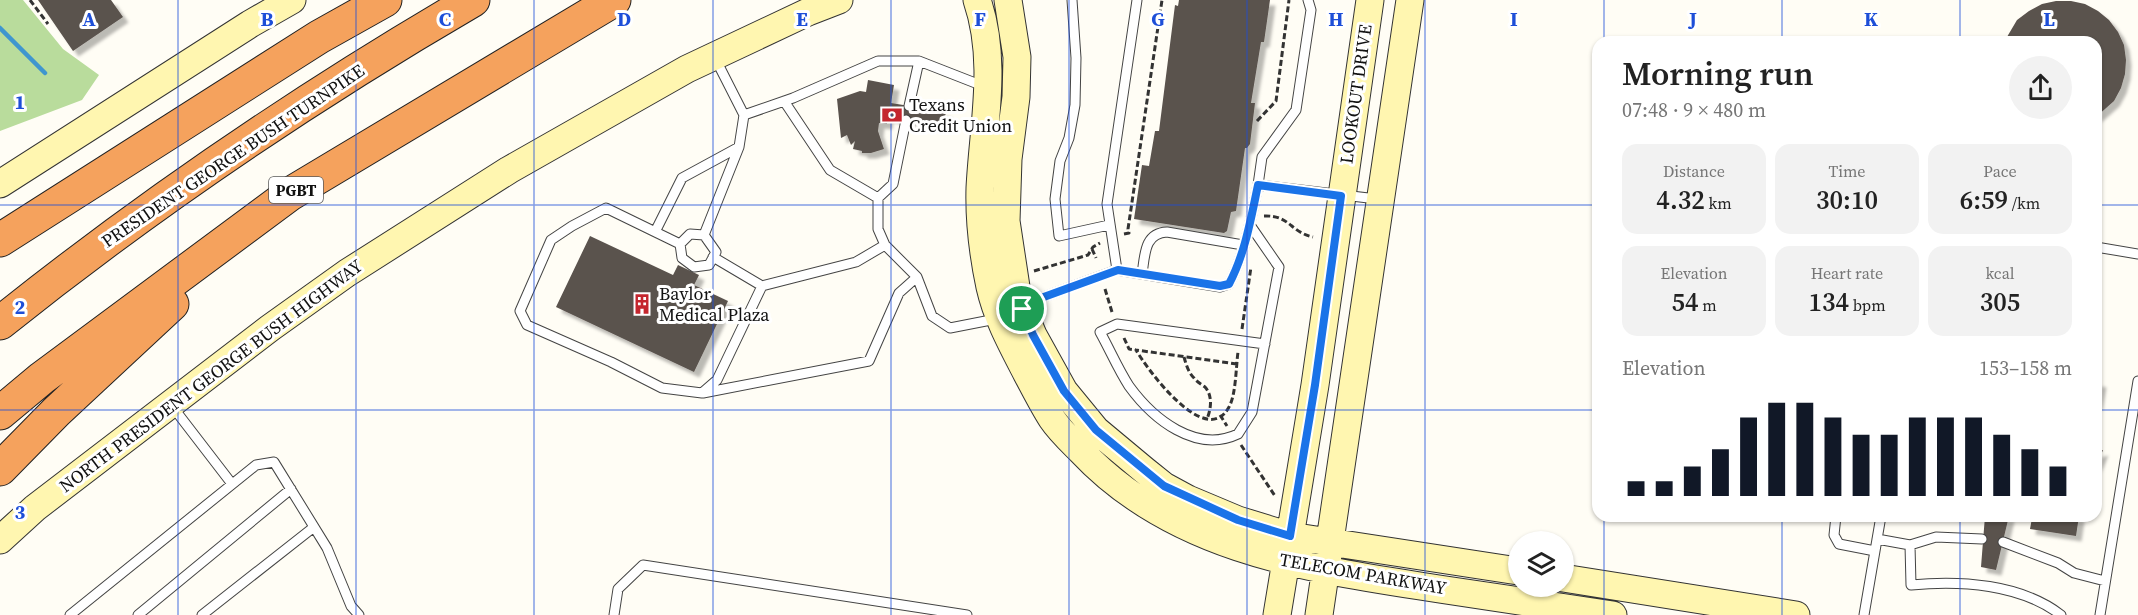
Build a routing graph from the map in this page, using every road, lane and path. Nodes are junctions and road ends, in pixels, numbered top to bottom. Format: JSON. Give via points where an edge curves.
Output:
{"nodes":[{"id":1,"x":30,"y":0,"type":"edge"},
{"id":2,"x":292,"y":0,"type":"edge"},
{"id":3,"x":385,"y":0,"type":"edge"},
{"id":4,"x":473,"y":0,"type":"edge"},
{"id":5,"x":614,"y":0,"type":"edge"},
{"id":6,"x":839,"y":0,"type":"edge"},
{"id":7,"x":977,"y":0,"type":"edge"},
{"id":8,"x":1008,"y":0,"type":"edge"},
{"id":9,"x":1072,"y":0,"type":"edge"},
{"id":10,"x":1137,"y":0,"type":"edge"},
{"id":11,"x":1162,"y":0,"type":"edge"},
{"id":12,"x":1289,"y":0,"type":"edge"},
{"id":13,"x":1308,"y":0,"type":"edge"},
{"id":14,"x":1370,"y":0,"type":"edge"},
{"id":15,"x":1410,"y":0,"type":"edge"},
{"id":16,"x":48,"y":24,"type":"dead end"},
{"id":17,"x":714,"y":56,"type":"junction"},
{"id":18,"x":919,"y":61,"type":"junction"},
{"id":19,"x":988,"y":88,"type":"junction"},
{"id":20,"x":784,"y":101,"type":"junction"},
{"id":21,"x":909,"y":106,"type":"dead end"},
{"id":22,"x":744,"y":115,"type":"junction"},
{"id":23,"x":906,"y":120,"type":"dead end"},
{"id":24,"x":1257,"y":121,"type":"dead end"},
{"id":25,"x":740,"y":147,"type":"junction"},
{"id":26,"x":0,"y":183,"type":"edge"},
{"id":27,"x":1258,"y":185,"type":"junction"},
{"id":28,"x":290,"y":194,"type":"junction"},
{"id":29,"x":1341,"y":196,"type":"junction"},
{"id":30,"x":878,"y":198,"type":"junction"},
{"id":31,"x":1380,"y":200,"type":"junction"},
{"id":32,"x":1264,"y":216,"type":"dead end"},
{"id":33,"x":1109,"y":225,"type":"junction"},
{"id":34,"x":1250,"y":225,"type":"junction"},
{"id":35,"x":656,"y":230,"type":"junction"},
{"id":36,"x":1124,"y":234,"type":"dead end"},
{"id":37,"x":704,"y":235,"type":"junction"},
{"id":38,"x":1313,"y":237,"type":"dead end"},
{"id":39,"x":0,"y":240,"type":"edge"},
{"id":40,"x":1102,"y":242,"type":"dead end"},
{"id":41,"x":680,"y":244,"type":"junction"},
{"id":42,"x":885,"y":245,"type":"junction"},
{"id":43,"x":1244,"y":245,"type":"junction"},
{"id":44,"x":2102,"y":248,"type":"edge"},
{"id":45,"x":1092,"y":249,"type":"junction"},
{"id":46,"x":2138,"y":254,"type":"edge"},
{"id":47,"x":713,"y":257,"type":"junction"},
{"id":48,"x":1096,"y":258,"type":"dead end"},
{"id":49,"x":1251,"y":265,"type":"dead end"},
{"id":50,"x":1118,"y":270,"type":"junction"},
{"id":51,"x":1032,"y":272,"type":"dead end"},
{"id":52,"x":1142,"y":274,"type":"junction"},
{"id":53,"x":917,"y":277,"type":"junction"},
{"id":54,"x":762,"y":286,"type":"junction"},
{"id":55,"x":1105,"y":289,"type":"dead end"},
{"id":56,"x":1112,"y":312,"type":"dead end"},
{"id":57,"x":1010,"y":314,"type":"junction"},
{"id":58,"x":0,"y":323,"type":"edge"},
{"id":59,"x":1241,"y":332,"type":"dead end"},
{"id":60,"x":1123,"y":335,"type":"dead end"},
{"id":61,"x":1265,"y":344,"type":"junction"},
{"id":62,"x":1136,"y":350,"type":"junction"},
{"id":63,"x":1239,"y":350,"type":"dead end"},
{"id":64,"x":1184,"y":357,"type":"junction"},
{"id":65,"x":1237,"y":364,"type":"junction"},
{"id":66,"x":2138,"y":381,"type":"edge"},
{"id":67,"x":702,"y":393,"type":"junction"},
{"id":68,"x":170,"y":404,"type":"junction"},
{"id":69,"x":0,"y":413,"type":"edge"},
{"id":70,"x":1220,"y":415,"type":"junction"},
{"id":71,"x":1207,"y":419,"type":"junction"},
{"id":72,"x":1228,"y":427,"type":"dead end"},
{"id":73,"x":1239,"y":443,"type":"dead end"},
{"id":74,"x":0,"y":469,"type":"edge"},
{"id":75,"x":232,"y":484,"type":"junction"},
{"id":76,"x":291,"y":489,"type":"junction"},
{"id":77,"x":1275,"y":496,"type":"dead end"},
{"id":78,"x":1835,"y":522,"type":"edge"},
{"id":79,"x":1880,"y":522,"type":"edge"},
{"id":80,"x":314,"y":527,"type":"junction"},
{"id":81,"x":1877,"y":539,"type":"junction"},
{"id":82,"x":1982,"y":539,"type":"dead end"},
{"id":83,"x":0,"y":540,"type":"edge"},
{"id":84,"x":1330,"y":542,"type":"junction"},
{"id":85,"x":2002,"y":542,"type":"dead end"},
{"id":86,"x":1910,"y":545,"type":"junction"},
{"id":87,"x":1288,"y":549,"type":"junction"},
{"id":88,"x":1875,"y":551,"type":"junction"},
{"id":89,"x":1508,"y":569,"type":"edge"},
{"id":90,"x":1326,"y":571,"type":"junction"},
{"id":91,"x":1574,"y":580,"type":"edge"},
{"id":92,"x":2105,"y":581,"type":"junction"},
{"id":93,"x":70,"y":615,"type":"edge"},
{"id":94,"x":138,"y":615,"type":"edge"},
{"id":95,"x":202,"y":615,"type":"edge"},
{"id":96,"x":359,"y":615,"type":"edge"},
{"id":97,"x":614,"y":615,"type":"edge"},
{"id":98,"x":968,"y":615,"type":"edge"},
{"id":99,"x":1277,"y":615,"type":"edge"},
{"id":100,"x":1319,"y":615,"type":"edge"},
{"id":101,"x":1612,"y":615,"type":"edge"},
{"id":102,"x":1796,"y":615,"type":"edge"},
{"id":103,"x":1864,"y":615,"type":"edge"},
{"id":104,"x":2061,"y":615,"type":"edge"},
{"id":105,"x":2100,"y":615,"type":"edge"}],
"edges":[{"from":1,"to":16,"type":"path"},
{"from":2,"to":26,"type":"main road"},
{"from":3,"to":39,"type":"highway","via":[[319,37]]},
{"from":4,"to":58,"type":"highway","name":"PRESIDENT GEORGE BUSH TURNPIKE","via":[[354,72],[221,160]]},
{"from":5,"to":28,"type":"highway","number":"PGBT"},
{"from":6,"to":17,"type":"main road","name":"NORTH PRESIDENT GEORGE BUSH HIGHWAY"},
{"from":7,"to":19,"type":"main road","name":"TELECOM PARKWAY","via":[[986,39]]},
{"from":8,"to":57,"type":"main road","name":"TELECOM PARKWAY","via":[[1017,57],[1006,221],[1016,287]]},
{"from":9,"to":33,"type":"lane","via":[[1075,105],[1060,161],[1055,200],[1059,236]]},
{"from":10,"to":33,"type":"lane","via":[[1107,204]]},
{"from":11,"to":36,"type":"path","via":[[1129,233]]},
{"from":12,"to":24,"type":"path","via":[[1276,101]]},
{"from":13,"to":27,"type":"lane","via":[[1311,10],[1296,110],[1262,157]]},
{"from":14,"to":29,"type":"main road","name":"LOOKOUT DRIVE"},
{"from":15,"to":31,"type":"main road"},
{"from":17,"to":22,"type":"lane"},
{"from":17,"to":68,"type":"main road","name":"NORTH PRESIDENT GEORGE BUSH HIGHWAY","via":[[509,170],[356,267]]},
{"from":18,"to":19,"type":"lane"},
{"from":18,"to":20,"type":"lane","via":[[878,61]]},
{"from":18,"to":21,"type":"lane"},
{"from":19,"to":57,"type":"main road","name":"TELECOM PARKWAY","via":[[980,229],[990,287]]},
{"from":20,"to":22,"type":"lane"},
{"from":20,"to":30,"type":"lane","via":[[830,170]]},
{"from":22,"to":25,"type":"lane"},
{"from":23,"to":30,"type":"lane","via":[[893,184]]},
{"from":25,"to":35,"type":"lane","via":[[682,178]]},
{"from":25,"to":37,"type":"lane"},
{"from":27,"to":29,"type":"lane"},
{"from":27,"to":34,"type":"lane"},
{"from":28,"to":69,"type":"highway","number":"PGBT"},
{"from":28,"to":74,"type":"highway"},
{"from":29,"to":31,"type":"lane"},
{"from":29,"to":87,"type":"main road","name":"LOOKOUT DRIVE"},
{"from":30,"to":42,"type":"lane","via":[[879,229]]},
{"from":31,"to":84,"type":"main road"},
{"from":32,"to":38,"type":"path","via":[[1277,215]]},
{"from":33,"to":50,"type":"lane"},
{"from":34,"to":43,"type":"lane"},
{"from":34,"to":61,"type":"lane","via":[[1279,267]]},
{"from":35,"to":41,"type":"lane"},
{"from":35,"to":67,"type":"lane","via":[[606,208],[572,226],[551,240],[520,311],[527,325],[662,388]]},
{"from":37,"to":41,"type":"lane","via":[[690,234]]},
{"from":37,"to":47,"type":"lane","via":[[716,252]]},
{"from":40,"to":45,"type":"path"},
{"from":41,"to":47,"type":"lane","via":[[682,258],[694,267],[709,265]]},
{"from":42,"to":53,"type":"lane"},
{"from":42,"to":54,"type":"lane","via":[[856,262]]},
{"from":43,"to":52,"type":"lane","via":[[1229,284],[1220,286]]},
{"from":43,"to":52,"type":"lane","via":[[1158,232],[1148,243]]},
{"from":44,"to":46,"type":"lane"},
{"from":45,"to":48,"type":"path"},
{"from":45,"to":51,"type":"path","via":[[1088,255]]},
{"from":47,"to":54,"type":"lane"},
{"from":49,"to":59,"type":"path"},
{"from":50,"to":52,"type":"lane"},
{"from":50,"to":57,"type":"lane","via":[[1041,298]]},
{"from":53,"to":57,"type":"lane","via":[[932,316],[950,328]]},
{"from":53,"to":67,"type":"lane","via":[[899,294],[869,361]]},
{"from":54,"to":67,"type":"lane","via":[[717,380]]},
{"from":55,"to":56,"type":"path"},
{"from":57,"to":87,"type":"main road","name":"TELECOM PARKWAY","via":[[1033,335],[1064,391],[1096,430],[1164,486],[1238,520]]},
{"from":60,"to":62,"type":"path","via":[[1129,349]]},
{"from":61,"to":61,"type":"lane","via":[[1252,412],[1238,434],[1213,440],[1195,439],[1169,426],[1144,403],[1129,385],[1100,332],[1117,324]]},
{"from":62,"to":64,"type":"path"},
{"from":62,"to":71,"type":"path","via":[[1170,394],[1194,414]]},
{"from":63,"to":65,"type":"path"},
{"from":64,"to":65,"type":"path"},
{"from":64,"to":71,"type":"path","via":[[1190,373],[1210,396]]},
{"from":65,"to":70,"type":"path","via":[[1231,402]]},
{"from":66,"to":92,"type":"lane"},
{"from":68,"to":75,"type":"lane"},
{"from":68,"to":83,"type":"main road","name":"NORTH PRESIDENT GEORGE BUSH HIGHWAY","via":[[35,508]]},
{"from":70,"to":71,"type":"path"},
{"from":70,"to":72,"type":"path"},
{"from":73,"to":77,"type":"path"},
{"from":75,"to":76,"type":"lane","via":[[256,465],[274,462]]},
{"from":75,"to":93,"type":"lane"},
{"from":76,"to":80,"type":"lane"},
{"from":76,"to":94,"type":"lane"},
{"from":78,"to":88,"type":"lane","via":[[1834,535],[1839,544]]},
{"from":79,"to":81,"type":"lane"},
{"from":80,"to":95,"type":"lane"},
{"from":80,"to":96,"type":"lane","via":[[351,606]]},
{"from":81,"to":86,"type":"lane"},
{"from":81,"to":88,"type":"lane"},
{"from":82,"to":86,"type":"lane","via":[[1936,537]]},
{"from":84,"to":87,"type":"main road","name":"TELECOM PARKWAY"},
{"from":84,"to":89,"type":"main road","name":"TELECOM PARKWAY"},
{"from":84,"to":90,"type":"main road"},
{"from":85,"to":92,"type":"lane","via":[[2074,573]]},
{"from":86,"to":104,"type":"lane","via":[[1911,585],[1957,583],[1991,587],[2051,607]]},
{"from":87,"to":90,"type":"main road","name":"TELECOM PARKWAY"},
{"from":87,"to":99,"type":"main road","name":"LOOKOUT DRIVE"},
{"from":88,"to":103,"type":"lane"},
{"from":90,"to":100,"type":"main road"},
{"from":90,"to":101,"type":"main road","name":"TELECOM PARKWAY"},
{"from":91,"to":102,"type":"main road"},
{"from":92,"to":105,"type":"lane"},
{"from":97,"to":98,"type":"lane","via":[[618,589],[643,565]]}]}
